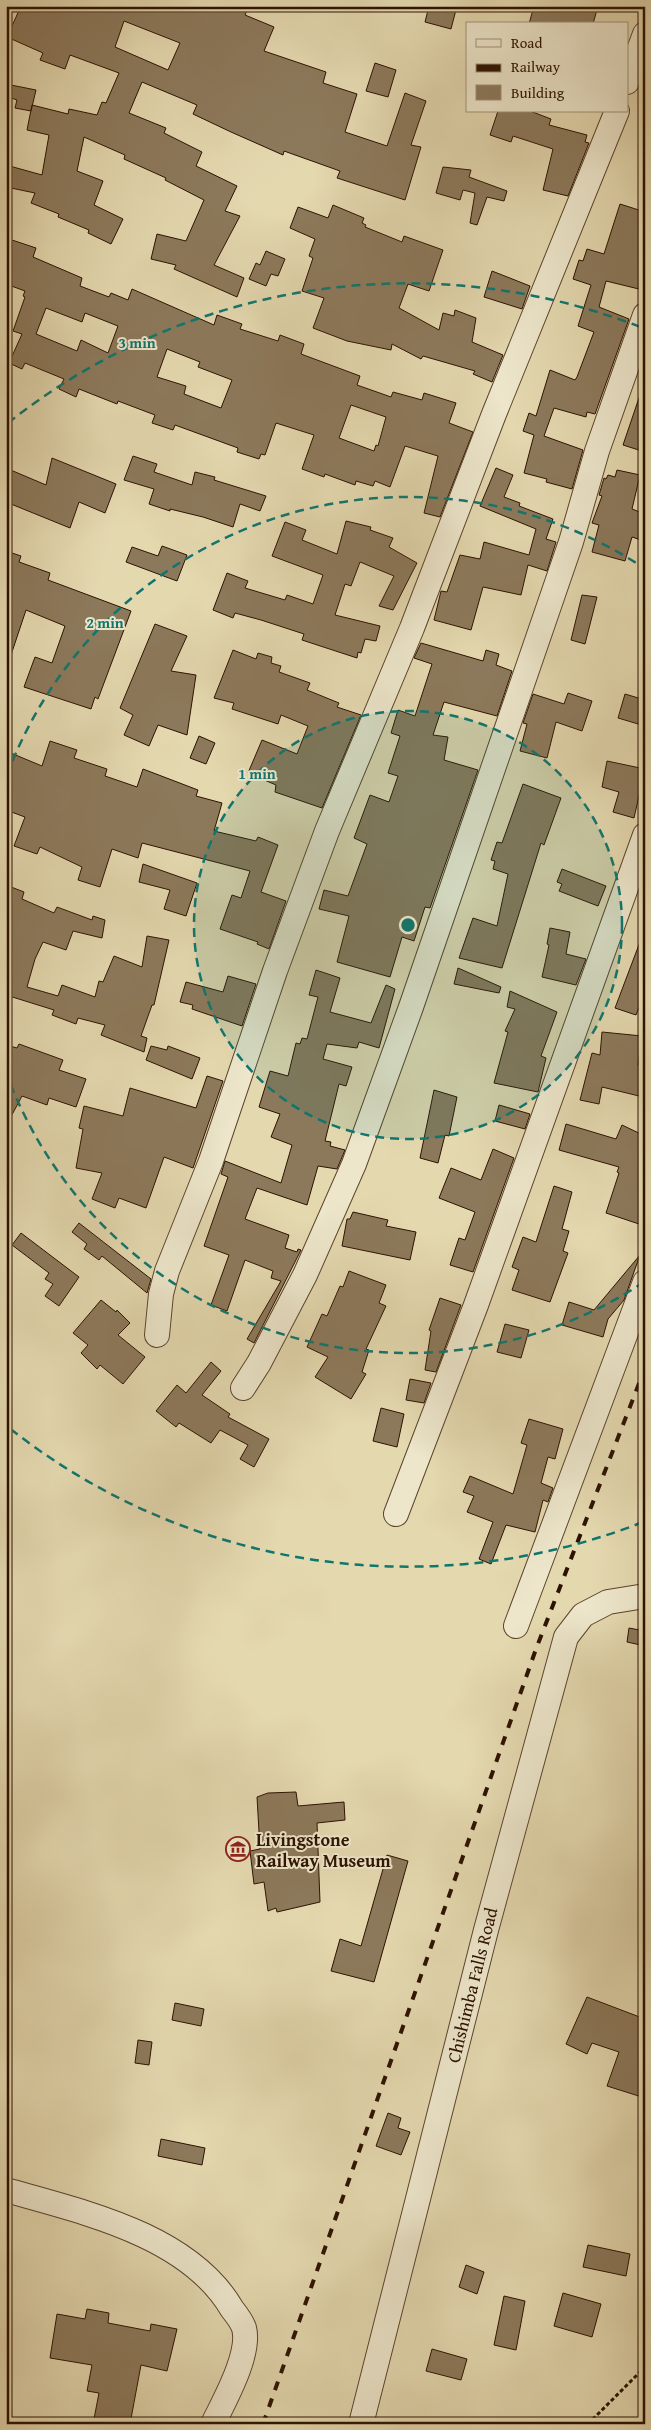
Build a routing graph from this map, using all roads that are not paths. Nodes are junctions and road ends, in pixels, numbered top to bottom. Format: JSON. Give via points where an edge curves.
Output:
{"nodes":[{"id":1,"x":645,"y":34,"type":"edge"},
{"id":2,"x":628,"y":79,"type":"edge"},
{"id":3,"x":617,"y":112,"type":"edge"},
{"id":4,"x":645,"y":315,"type":"edge"},
{"id":5,"x":645,"y":835,"type":"edge"},
{"id":6,"x":645,"y":1282,"type":"edge"},
{"id":7,"x":157,"y":1335,"type":"dead end"},
{"id":8,"x":243,"y":1388,"type":"dead end"},
{"id":9,"x":396,"y":1514,"type":"dead end"},
{"id":10,"x":645,"y":1596,"type":"edge"},
{"id":11,"x":516,"y":1626,"type":"dead end"},
{"id":12,"x":6,"y":2190,"type":"edge"},
{"id":13,"x":213,"y":2424,"type":"edge"},
{"id":14,"x":361,"y":2424,"type":"edge"}],
"edges":[{"from":1,"to":2,"type":"street"},
{"from":3,"to":7,"type":"street","via":[[415,619],[326,831],[211,1161],[167,1271]]},
{"from":4,"to":8,"type":"street","via":[[597,451],[571,542],[354,1164],[305,1275]]},
{"from":5,"to":9,"type":"street","via":[[476,1305]]},
{"from":6,"to":11,"type":"street"},
{"from":10,"to":14,"type":"street","name":"Chishimba Falls Road","via":[[608,1602],[583,1616],[566,1637],[488,1920]]},
{"from":12,"to":13,"type":"street","via":[[129,2229],[182,2256],[223,2292],[244,2328],[243,2358]]}]}
